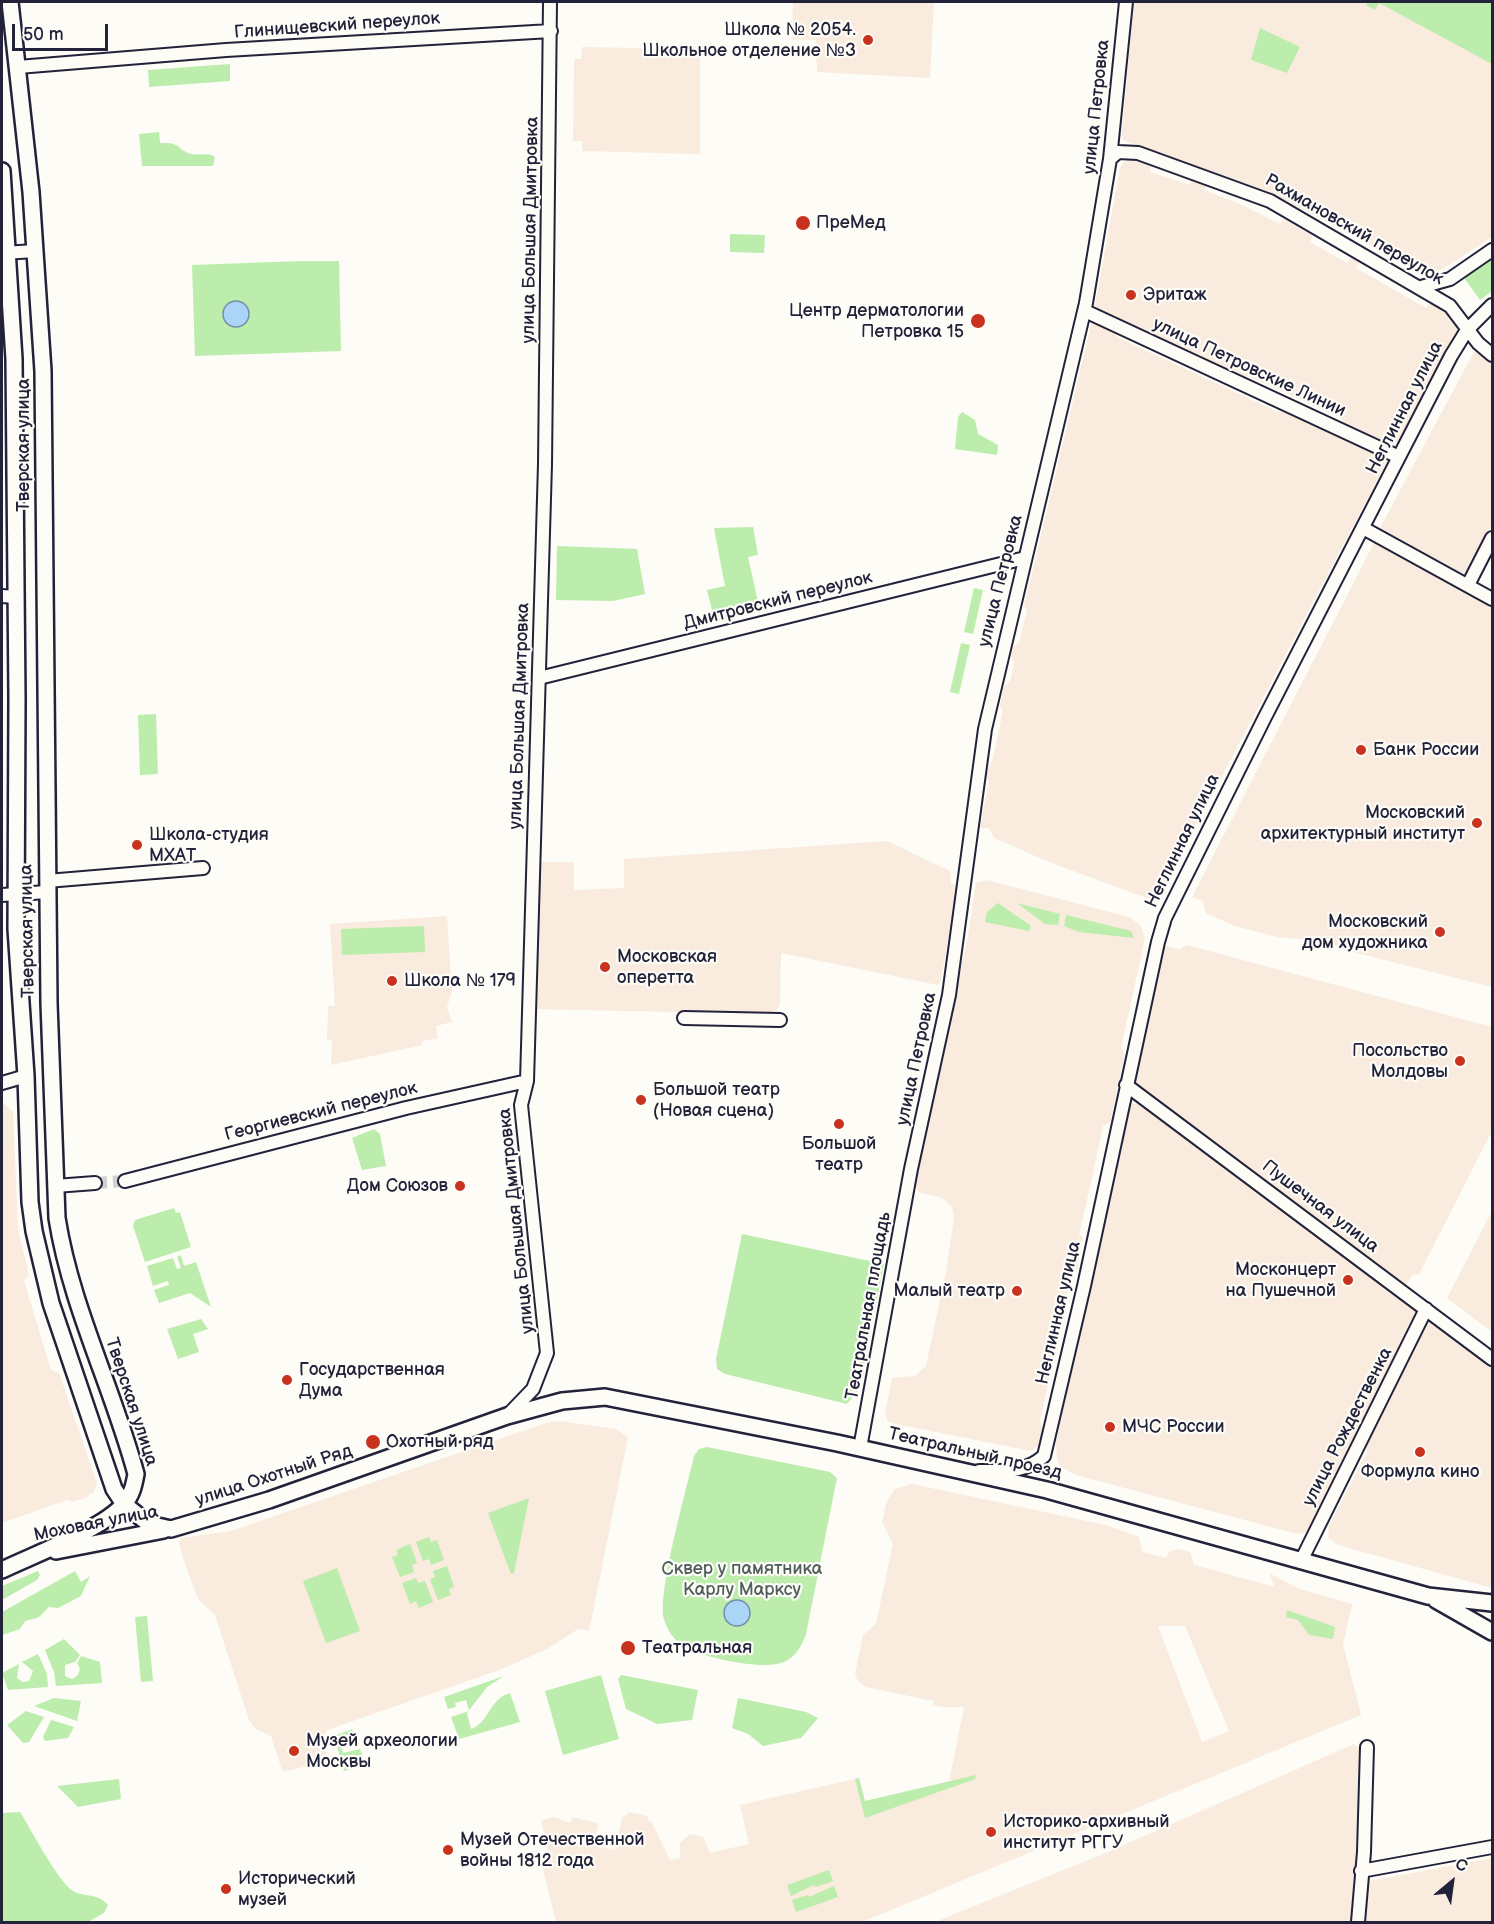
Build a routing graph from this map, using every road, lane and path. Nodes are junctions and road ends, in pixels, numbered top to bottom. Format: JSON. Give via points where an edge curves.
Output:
{"nodes":[{"id":1,"x":10,"y":2,"type":"edge"},
{"id":2,"x":550,"y":2,"type":"edge"},
{"id":3,"x":1126,"y":2,"type":"edge"},
{"id":4,"x":550,"y":31,"type":"junction"},
{"id":5,"x":18,"y":67,"type":"junction"},
{"id":6,"x":1110,"y":159,"type":"junction"},
{"id":7,"x":2,"y":171,"type":"edge"},
{"id":8,"x":1492,"y":250,"type":"edge"},
{"id":9,"x":36,"y":251,"type":"junction"},
{"id":10,"x":5,"y":253,"type":"edge"},
{"id":11,"x":1421,"y":287,"type":"junction"},
{"id":12,"x":1492,"y":305,"type":"edge"},
{"id":13,"x":1085,"y":311,"type":"junction"},
{"id":14,"x":1467,"y":330,"type":"junction"},
{"id":15,"x":1492,"y":355,"type":"edge"},
{"id":16,"x":1399,"y":457,"type":"junction"},
{"id":17,"x":1363,"y":528,"type":"junction"},
{"id":18,"x":1492,"y":538,"type":"edge"},
{"id":19,"x":1025,"y":558,"type":"junction"},
{"id":20,"x":1468,"y":585,"type":"junction"},
{"id":21,"x":8,"y":596,"type":"edge"},
{"id":22,"x":1492,"y":599,"type":"edge"},
{"id":23,"x":539,"y":678,"type":"junction"},
{"id":24,"x":203,"y":868,"type":"dead end"},
{"id":25,"x":47,"y":886,"type":"junction"},
{"id":26,"x":8,"y":894,"type":"edge"},
{"id":27,"x":684,"y":1018,"type":"dead end"},
{"id":28,"x":780,"y":1020,"type":"dead end"},
{"id":29,"x":26,"y":1076,"type":"junction"},
{"id":30,"x":527,"y":1080,"type":"junction"},
{"id":31,"x":2,"y":1083,"type":"edge"},
{"id":32,"x":1126,"y":1085,"type":"junction"},
{"id":33,"x":912,"y":1169,"type":"joint"},
{"id":34,"x":125,"y":1181,"type":"tunnel mouth"},
{"id":35,"x":95,"y":1184,"type":"tunnel mouth"},
{"id":36,"x":55,"y":1186,"type":"junction"},
{"id":37,"x":1426,"y":1309,"type":"junction"},
{"id":38,"x":1492,"y":1359,"type":"edge"},
{"id":39,"x":507,"y":1416,"type":"junction"},
{"id":40,"x":860,"y":1448,"type":"junction"},
{"id":41,"x":963,"y":1471,"type":"junction"},
{"id":42,"x":124,"y":1504,"type":"junction"},
{"id":43,"x":171,"y":1529,"type":"junction"},
{"id":44,"x":29,"y":1557,"type":"junction"},
{"id":45,"x":1301,"y":1561,"type":"junction"},
{"id":46,"x":2,"y":1570,"type":"edge"},
{"id":47,"x":1428,"y":1596,"type":"junction"},
{"id":48,"x":1492,"y":1604,"type":"edge"},
{"id":49,"x":1492,"y":1632,"type":"edge"},
{"id":50,"x":1367,"y":1746,"type":"dead end"},
{"id":51,"x":1492,"y":1847,"type":"edge"},
{"id":52,"x":1361,"y":1871,"type":"junction"},
{"id":53,"x":1358,"y":1923,"type":"edge"}],
"edges":[{"from":1,"to":5,"type":"main road","name":"Тверская улица"},
{"from":2,"to":4,"type":"street","name":"улица Большая Дмитровка"},
{"from":3,"to":6,"type":"street","name":"улица Петровка"},
{"from":4,"to":5,"type":"street","name":"Глинищевский переулок"},
{"from":4,"to":23,"type":"street","name":"улица Большая Дмитровка"},
{"from":5,"to":9,"type":"main road","name":"Тверская улица"},
{"from":6,"to":11,"type":"street","name":"Рахмановский переулок","via":[[1118,152],[1138,153],[1249,191]]},
{"from":6,"to":13,"type":"street","name":"улица Петровка"},
{"from":7,"to":10,"type":"main road","name":"Тверская улица"},
{"from":8,"to":11,"type":"street","via":[[1450,279]]},
{"from":9,"to":10,"type":"street"},
{"from":9,"to":25,"type":"main road","name":"Тверская улица","via":[[44,437]]},
{"from":10,"to":21,"type":"main road","name":"Тверская улица","via":[[16,419]]},
{"from":11,"to":14,"type":"street","name":"Рахмановский переулок","via":[[1456,311]]},
{"from":12,"to":14,"type":"street","name":"Неглинная улица"},
{"from":13,"to":16,"type":"street","name":"улица Петровские Линии"},
{"from":13,"to":19,"type":"street","name":"улица Петровка"},
{"from":14,"to":15,"type":"street","name":"Рахмановский переулок"},
{"from":14,"to":16,"type":"street","name":"Неглинная улица"},
{"from":16,"to":17,"type":"street","name":"Неглинная улица"},
{"from":17,"to":20,"type":"street"},
{"from":17,"to":32,"type":"street","name":"Неглинная улица","via":[[1165,918]]},
{"from":18,"to":20,"type":"street"},
{"from":19,"to":23,"type":"street","name":"Дмитровский переулок"},
{"from":19,"to":33,"type":"street","name":"улица Петровка","via":[[978,765],[966,888],[949,995]]},
{"from":20,"to":22,"type":"street"},
{"from":21,"to":26,"type":"main road","name":"Тверская улица"},
{"from":23,"to":30,"type":"street","name":"улица Большая Дмитровка"},
{"from":24,"to":25,"type":"street"},
{"from":25,"to":26,"type":"street"},
{"from":25,"to":36,"type":"main road","name":"Тверская улица"},
{"from":26,"to":29,"type":"main road","name":"Тверская улица"},
{"from":27,"to":28,"type":"street"},
{"from":29,"to":31,"type":"street"},
{"from":29,"to":42,"type":"main road","name":"Тверская улица","via":[[30,1202],[42,1271],[112,1482]]},
{"from":30,"to":34,"type":"street","name":"Георгиевский переулок"},
{"from":30,"to":39,"type":"street","name":"улица Большая Дмитровка","via":[[521,1106],[547,1353],[533,1389]]},
{"from":32,"to":37,"type":"street","name":"Пушечная улица"},
{"from":32,"to":41,"type":"street","name":"Неглинная улица","via":[[1044,1456],[1020,1470]]},
{"from":33,"to":40,"type":"street","name":"Театральная площадь"},
{"from":35,"to":36,"type":"street"},
{"from":36,"to":42,"type":"main road","name":"Тверская улица","via":[[61,1244],[136,1474]]},
{"from":37,"to":38,"type":"street","name":"Пушечная улица"},
{"from":37,"to":45,"type":"street","name":"улица Рождественка"},
{"from":39,"to":40,"type":"main road","name":"Театральный проезд","via":[[562,1401],[605,1397]]},
{"from":39,"to":43,"type":"main road","name":"улица Охотный Ряд","via":[[269,1500]]},
{"from":40,"to":41,"type":"main road","name":"Театральный проезд"},
{"from":41,"to":45,"type":"main road","name":"Театральный проезд","via":[[1119,1509]]},
{"from":42,"to":43,"type":"main road","via":[[149,1524]]},
{"from":42,"to":44,"type":"main road","name":"Моховая улица","via":[[83,1532]]},
{"from":43,"to":44,"type":"main road","name":"Моховая улица"},
{"from":44,"to":46,"type":"main road","name":"Моховая улица"},
{"from":45,"to":47,"type":"main road","name":"Театральный проезд"},
{"from":47,"to":48,"type":"main road"},
{"from":47,"to":49,"type":"main road"},
{"from":50,"to":52,"type":"street"},
{"from":51,"to":52,"type":"street"},
{"from":52,"to":53,"type":"street"}]}
